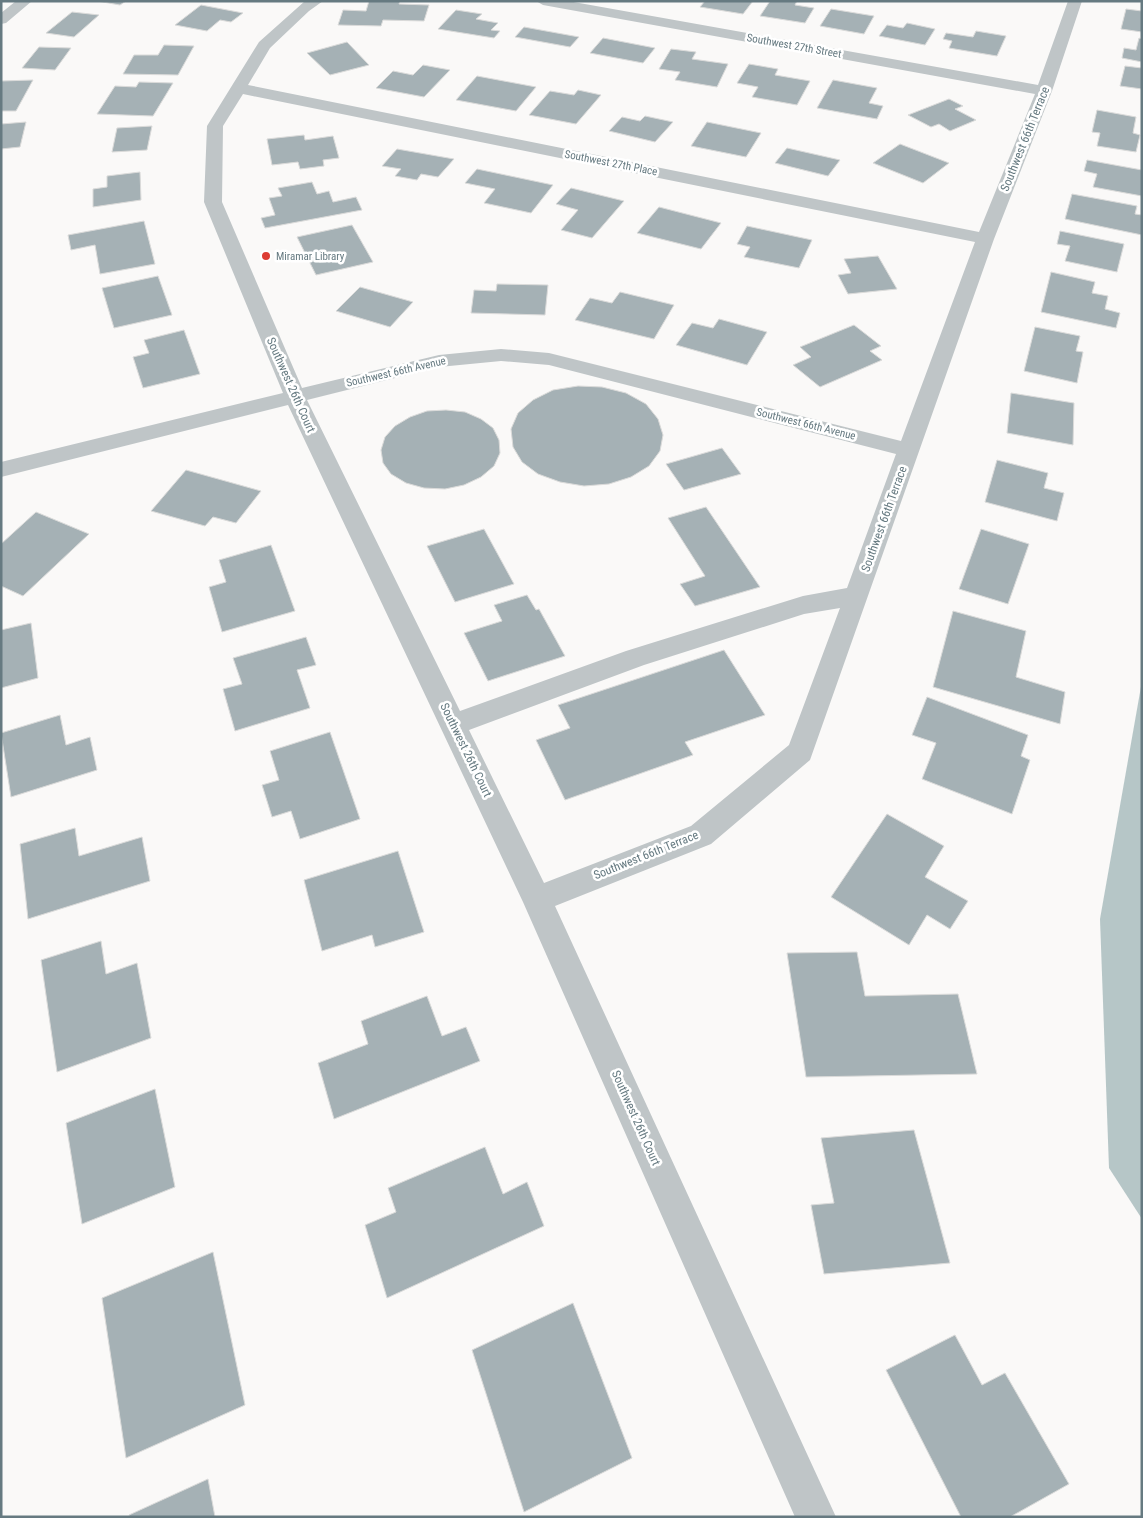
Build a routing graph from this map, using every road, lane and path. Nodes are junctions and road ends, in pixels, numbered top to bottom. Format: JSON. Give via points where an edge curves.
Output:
{"nodes":[{"id":1,"x":25,"y":1,"type":"edge"},
{"id":2,"x":316,"y":1,"type":"edge"},
{"id":3,"x":543,"y":1,"type":"edge"},
{"id":4,"x":1075,"y":1,"type":"edge"},
{"id":5,"x":1,"y":20,"type":"edge"},
{"id":6,"x":238,"y":88,"type":"junction"},
{"id":7,"x":1044,"y":91,"type":"junction"},
{"id":8,"x":985,"y":239,"type":"junction"},
{"id":9,"x":295,"y":397,"type":"junction"},
{"id":10,"x":909,"y":450,"type":"junction"},
{"id":11,"x":1,"y":470,"type":"edge"},
{"id":12,"x":856,"y":596,"type":"junction"},
{"id":13,"x":454,"y":725,"type":"junction"},
{"id":14,"x":537,"y":899,"type":"junction"},
{"id":15,"x":816,"y":1517,"type":"edge"}],
"edges":[{"from":1,"to":5,"type":"street"},
{"from":2,"to":6,"type":"street","name":"Southwest 26th Court","via":[[264,45]]},
{"from":3,"to":7,"type":"street","name":"Southwest 27th Street"},
{"from":4,"to":7,"type":"street","name":"Southwest 66th Terrace"},
{"from":6,"to":8,"type":"street","name":"Southwest 27th Place"},
{"from":6,"to":9,"type":"street","name":"Southwest 26th Court","via":[[215,126],[213,202]]},
{"from":7,"to":8,"type":"street","name":"Southwest 66th Terrace"},
{"from":8,"to":10,"type":"street","name":"Southwest 66th Terrace"},
{"from":9,"to":10,"type":"street","name":"Southwest 66th Avenue","via":[[438,361],[501,355],[550,360]]},
{"from":9,"to":11,"type":"street","name":"Southwest 66th Avenue"},
{"from":9,"to":13,"type":"street","name":"Southwest 26th Court"},
{"from":10,"to":12,"type":"street","name":"Southwest 66th Terrace"},
{"from":12,"to":13,"type":"street","via":[[804,605],[635,658]]},
{"from":12,"to":14,"type":"street","name":"Southwest 66th Terrace","via":[[800,752],[701,835]]},
{"from":13,"to":14,"type":"street","name":"Southwest 26th Court"},
{"from":14,"to":15,"type":"street","name":"Southwest 26th Court"}]}
